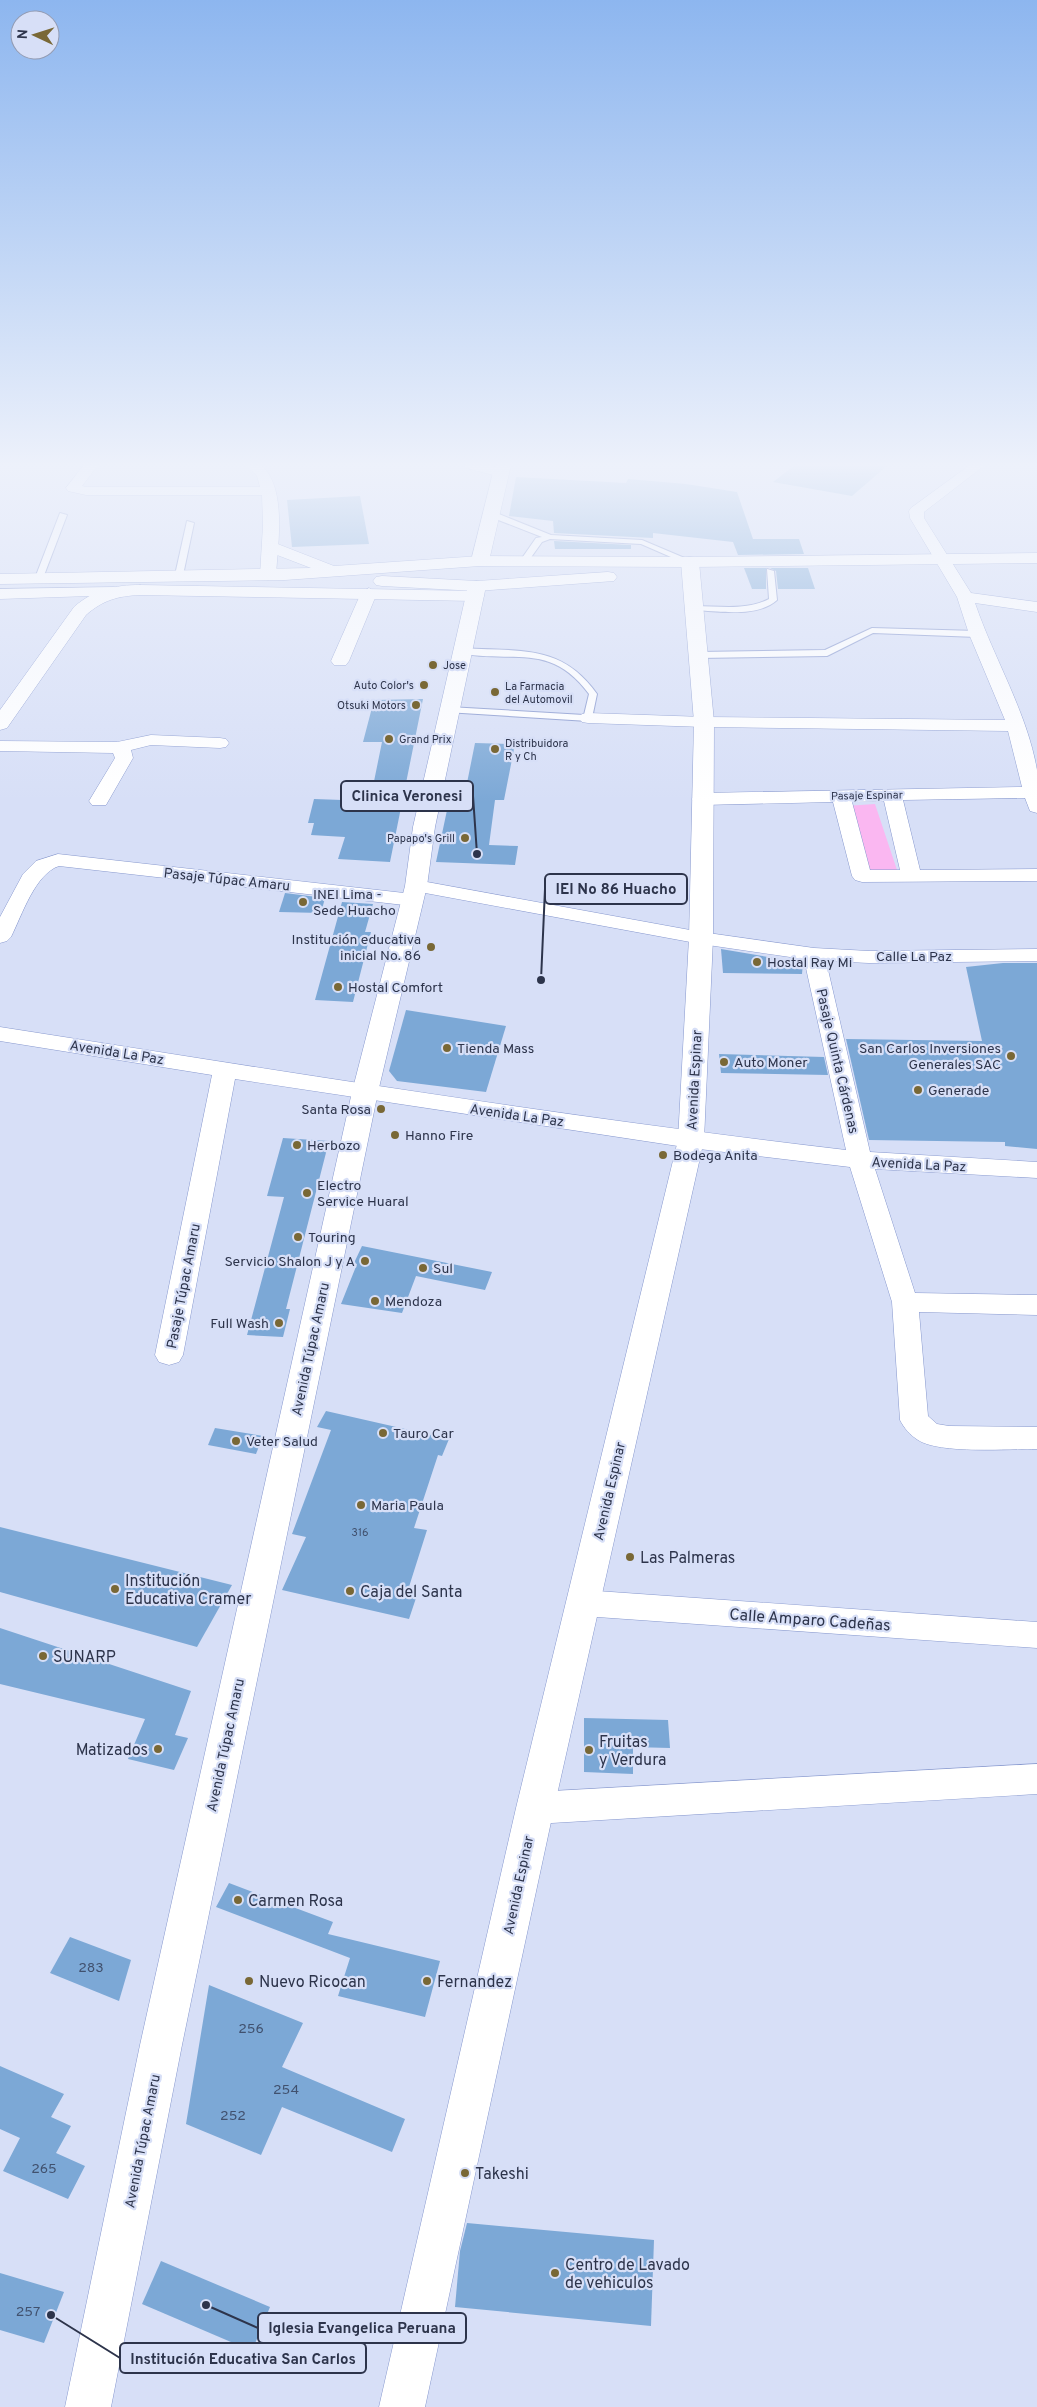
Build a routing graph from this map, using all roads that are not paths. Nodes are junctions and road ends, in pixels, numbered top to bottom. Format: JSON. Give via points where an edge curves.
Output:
{"nodes":[{"id":1,"x":71,"y":577,"type":"edge"},
{"id":2,"x":251,"y":577,"type":"edge"},
{"id":3,"x":311,"y":577,"type":"edge"},
{"id":4,"x":435,"y":577,"type":"edge"},
{"id":5,"x":471,"y":577,"type":"edge"},
{"id":6,"x":478,"y":577,"type":"edge"},
{"id":7,"x":485,"y":577,"type":"edge"},
{"id":8,"x":522,"y":577,"type":"edge"},
{"id":9,"x":594,"y":577,"type":"edge"},
{"id":10,"x":691,"y":577,"type":"edge"},
{"id":11,"x":771,"y":577,"type":"edge"},
{"id":12,"x":953,"y":577,"type":"edge"},
{"id":13,"x":39,"y":578,"type":"joint"},
{"id":14,"x":0,"y":579,"type":"edge"},
{"id":15,"x":477,"y":581,"type":"junction"},
{"id":16,"x":441,"y":585,"type":"junction"},
{"id":17,"x":515,"y":585,"type":"junction"},
{"id":18,"x":140,"y":590,"type":"junction"},
{"id":19,"x":114,"y":592,"type":"junction"},
{"id":20,"x":369,"y":593,"type":"junction"},
{"id":21,"x":0,"y":594,"type":"edge"},
{"id":22,"x":965,"y":597,"type":"junction"},
{"id":23,"x":1037,"y":607,"type":"edge"},
{"id":24,"x":694,"y":608,"type":"junction"},
{"id":25,"x":977,"y":634,"type":"junction"},
{"id":26,"x":463,"y":651,"type":"junction"},
{"id":27,"x":698,"y":654,"type":"junction"},
{"id":28,"x":340,"y":661,"type":"dead end"},
{"id":29,"x":449,"y":710,"type":"junction"},
{"id":30,"x":588,"y":718,"type":"junction"},
{"id":31,"x":704,"y":722,"type":"junction"},
{"id":32,"x":0,"y":724,"type":"edge"},
{"id":33,"x":1016,"y":726,"type":"junction"},
{"id":34,"x":220,"y":743,"type":"dead end"},
{"id":35,"x":0,"y":746,"type":"edge"},
{"id":36,"x":117,"y":748,"type":"junction"},
{"id":37,"x":1033,"y":786,"type":"edge"},
{"id":38,"x":892,"y":795,"type":"junction"},
{"id":39,"x":841,"y":796,"type":"junction"},
{"id":40,"x":702,"y":799,"type":"junction"},
{"id":41,"x":100,"y":801,"type":"dead end"},
{"id":42,"x":1037,"y":875,"type":"edge"},
{"id":43,"x":912,"y":877,"type":"junction"},
{"id":44,"x":414,"y":893,"type":"junction"},
{"id":45,"x":0,"y":937,"type":"edge"},
{"id":46,"x":701,"y":938,"type":"junction"},
{"id":47,"x":814,"y":954,"type":"junction"},
{"id":48,"x":1037,"y":955,"type":"edge"},
{"id":49,"x":0,"y":1034,"type":"edge"},
{"id":50,"x":225,"y":1069,"type":"junction"},
{"id":51,"x":365,"y":1092,"type":"junction"},
{"id":52,"x":691,"y":1140,"type":"junction"},
{"id":53,"x":860,"y":1160,"type":"junction"},
{"id":54,"x":1037,"y":1170,"type":"edge"},
{"id":55,"x":905,"y":1302,"type":"junction"},
{"id":56,"x":1037,"y":1305,"type":"edge"},
{"id":57,"x":169,"y":1355,"type":"dead end"},
{"id":58,"x":1037,"y":1438,"type":"edge"},
{"id":59,"x":583,"y":1603,"type":"junction"},
{"id":60,"x":1037,"y":1635,"type":"edge"},
{"id":61,"x":1037,"y":1779,"type":"edge"},
{"id":62,"x":535,"y":1808,"type":"junction"},
{"id":63,"x":88,"y":2407,"type":"edge"},
{"id":64,"x":402,"y":2407,"type":"edge"}],
"edges":[{"from":1,"to":13,"type":"main road"},
{"from":2,"to":18,"type":"main road"},
{"from":3,"to":16,"type":"main road"},
{"from":4,"to":16,"type":"main road"},
{"from":5,"to":15,"type":"main road"},
{"from":6,"to":15,"type":"main road","name":"Avenida Túpac Amaru"},
{"from":7,"to":15,"type":"main road"},
{"from":8,"to":17,"type":"main road"},
{"from":9,"to":17,"type":"main road"},
{"from":10,"to":24,"type":"main road","name":"Avenida Espinar"},
{"from":11,"to":24,"type":"lane","via":[[773,600],[767,604]]},
{"from":12,"to":22,"type":"street"},
{"from":13,"to":14,"type":"main road"},
{"from":15,"to":16,"type":"main road"},
{"from":15,"to":17,"type":"main road"},
{"from":15,"to":20,"type":"main road"},
{"from":15,"to":26,"type":"main road","name":"Avenida Túpac Amaru"},
{"from":18,"to":19,"type":"main road"},
{"from":18,"to":20,"type":"main road"},
{"from":19,"to":21,"type":"street"},
{"from":19,"to":32,"type":"main road","via":[[90,602],[80,611]]},
{"from":20,"to":28,"type":"street"},
{"from":22,"to":23,"type":"street"},
{"from":22,"to":25,"type":"street"},
{"from":24,"to":27,"type":"main road","name":"Avenida Espinar"},
{"from":25,"to":27,"type":"lane","via":[[872,630],[827,653]]},
{"from":25,"to":33,"type":"street"},
{"from":26,"to":29,"type":"main road","name":"Avenida Túpac Amaru"},
{"from":26,"to":30,"type":"lane","via":[[521,654],[550,659],[572,668],[593,694]]},
{"from":27,"to":31,"type":"main road","name":"Avenida Espinar"},
{"from":29,"to":30,"type":"lane"},
{"from":29,"to":44,"type":"main road","name":"Avenida Túpac Amaru","via":[[424,827]]},
{"from":30,"to":31,"type":"street"},
{"from":31,"to":33,"type":"street"},
{"from":31,"to":40,"type":"main road","name":"Avenida Espinar"},
{"from":33,"to":37,"type":"street"},
{"from":34,"to":36,"type":"street","via":[[152,740]]},
{"from":35,"to":36,"type":"street"},
{"from":36,"to":41,"type":"street","via":[[124,753],[124,758]]},
{"from":37,"to":38,"type":"street","name":"Pasaje Espinar"},
{"from":38,"to":39,"type":"street","name":"Pasaje Espinar"},
{"from":38,"to":43,"type":"street"},
{"from":39,"to":40,"type":"street","name":"Pasaje Espinar"},
{"from":39,"to":43,"type":"street","via":[[861,875]]},
{"from":40,"to":46,"type":"main road","name":"Avenida Espinar"},
{"from":42,"to":43,"type":"street"},
{"from":44,"to":45,"type":"street","name":"Pasaje Túpac Amaru","via":[[58,860],[43,865],[33,874]]},
{"from":44,"to":46,"type":"street","name":"Pasaje Túpac Amaru"},
{"from":44,"to":51,"type":"main road","name":"Avenida Túpac Amaru"},
{"from":46,"to":47,"type":"street","name":"Calle La Paz"},
{"from":46,"to":52,"type":"main road","name":"Avenida Espinar"},
{"from":47,"to":48,"type":"street","name":"Calle La Paz","via":[[869,957]]},
{"from":47,"to":53,"type":"street","name":"Pasaje Quinta Cárdenas"},
{"from":49,"to":50,"type":"street","name":"Avenida La Paz"},
{"from":50,"to":51,"type":"street","name":"Avenida La Paz"},
{"from":50,"to":57,"type":"street","name":"Pasaje Túpac Amaru"},
{"from":51,"to":52,"type":"street","name":"Avenida La Paz"},
{"from":51,"to":63,"type":"main road","name":"Avenida Túpac Amaru","via":[[161,2045]]},
{"from":52,"to":53,"type":"street","name":"Avenida La Paz"},
{"from":52,"to":59,"type":"main road","name":"Avenida Espinar"},
{"from":53,"to":54,"type":"street","name":"Avenida La Paz"},
{"from":53,"to":55,"type":"street","name":"Pasaje Quinta Cárdenas"},
{"from":55,"to":56,"type":"street"},
{"from":55,"to":58,"type":"street","name":"Pasaje Quinta Cárdenas","via":[[914,1420],[929,1433],[949,1437]]},
{"from":59,"to":60,"type":"street","name":"Calle Amparo Cadeñas"},
{"from":59,"to":62,"type":"main road","name":"Avenida Espinar"},
{"from":61,"to":62,"type":"street"},
{"from":62,"to":64,"type":"main road","name":"Avenida Espinar"}]}
